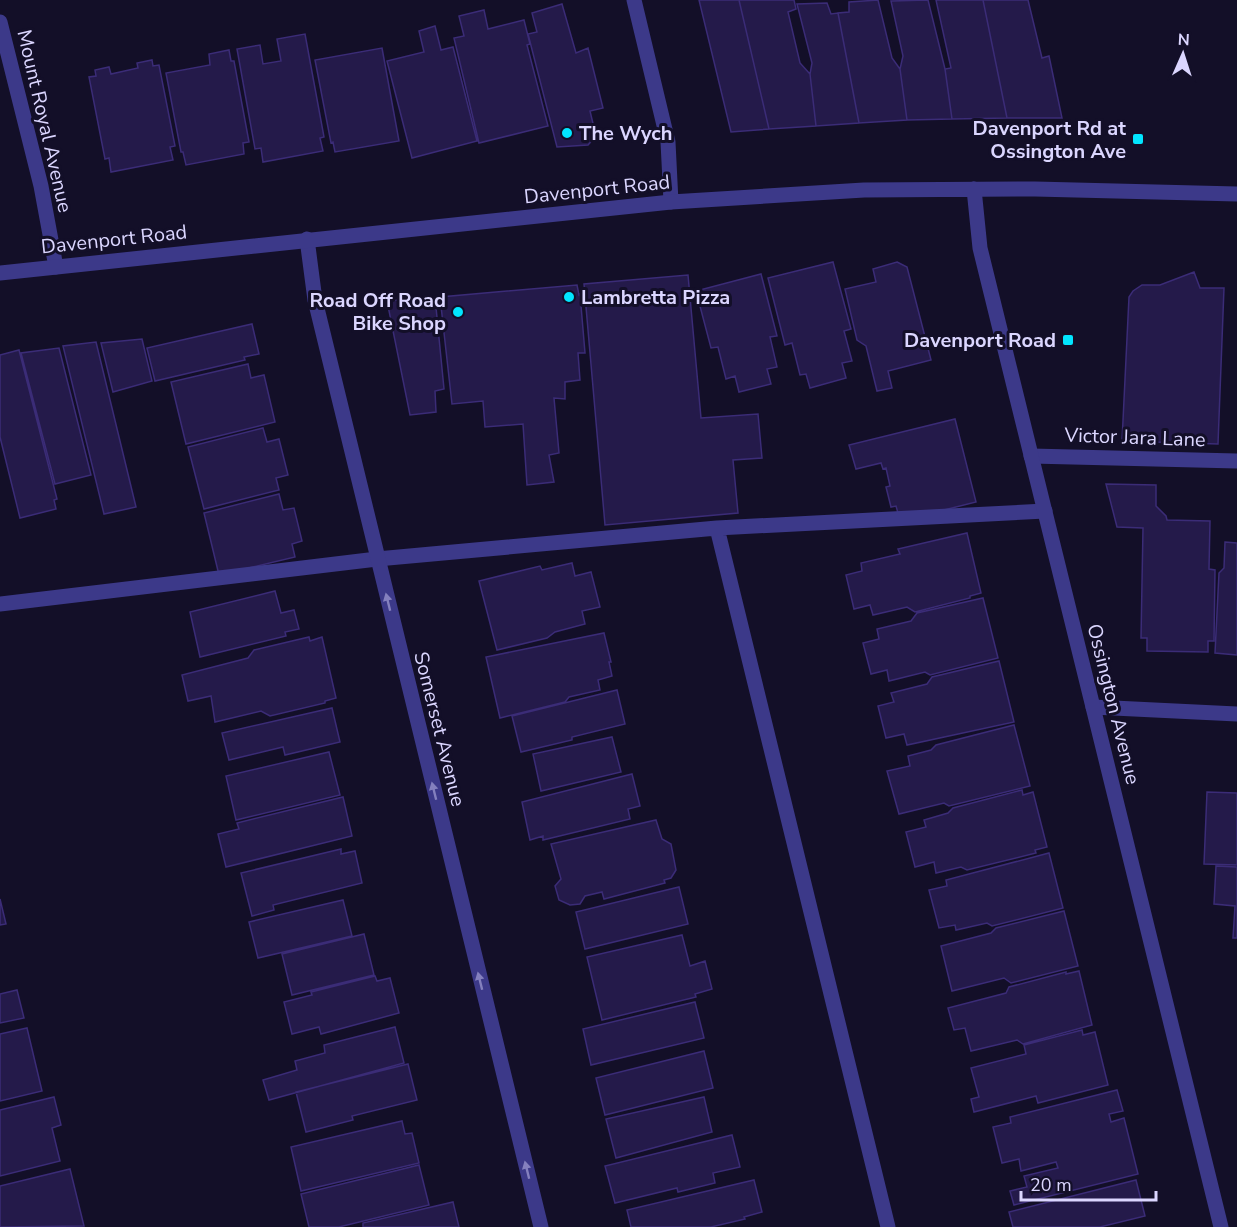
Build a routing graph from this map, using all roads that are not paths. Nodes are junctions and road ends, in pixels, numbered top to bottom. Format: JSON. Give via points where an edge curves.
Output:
{"nodes":[{"id":1,"x":634,"y":0,"type":"edge"},
{"id":2,"x":0,"y":22,"type":"edge"},
{"id":3,"x":974,"y":189,"type":"junction"},
{"id":4,"x":1237,"y":194,"type":"edge"},
{"id":5,"x":671,"y":202,"type":"junction"},
{"id":6,"x":307,"y":239,"type":"junction"},
{"id":7,"x":56,"y":267,"type":"junction"},
{"id":8,"x":0,"y":273,"type":"edge"},
{"id":9,"x":1031,"y":456,"type":"junction"},
{"id":10,"x":1237,"y":461,"type":"edge"},
{"id":11,"x":1045,"y":511,"type":"junction"},
{"id":12,"x":717,"y":528,"type":"junction"},
{"id":13,"x":378,"y":559,"type":"junction"},
{"id":14,"x":0,"y":604,"type":"edge"},
{"id":15,"x":1093,"y":707,"type":"junction"},
{"id":16,"x":1237,"y":714,"type":"edge"},
{"id":17,"x":541,"y":1227,"type":"edge"},
{"id":18,"x":888,"y":1227,"type":"edge"},
{"id":19,"x":1221,"y":1227,"type":"edge"}],
"edges":[{"from":1,"to":5,"type":"street","via":[[668,142]]},
{"from":2,"to":7,"type":"street","name":"Mount Royal Avenue","via":[[41,186]]},
{"from":3,"to":4,"type":"street","name":"Davenport Road"},
{"from":3,"to":5,"type":"street","name":"Davenport Road","via":[[864,190]]},
{"from":3,"to":9,"type":"street","name":"Ossington Avenue","via":[[980,248]]},
{"from":5,"to":6,"type":"street","name":"Davenport Road"},
{"from":6,"to":7,"type":"street","name":"Davenport Road"},
{"from":6,"to":13,"type":"street","name":"Somerset Avenue","via":[[315,300]]},
{"from":7,"to":8,"type":"street","name":"Davenport Road"},
{"from":9,"to":10,"type":"street","name":"Victor Jara Lane"},
{"from":9,"to":11,"type":"street","name":"Ossington Avenue"},
{"from":11,"to":12,"type":"street"},
{"from":11,"to":15,"type":"street","name":"Ossington Avenue"},
{"from":12,"to":13,"type":"street"},
{"from":12,"to":18,"type":"street"},
{"from":13,"to":14,"type":"street"},
{"from":17,"to":13,"type":"street","name":"Somerset Avenue","one_way":true},
{"from":15,"to":16,"type":"street"},
{"from":15,"to":19,"type":"street","name":"Ossington Avenue"}]}
